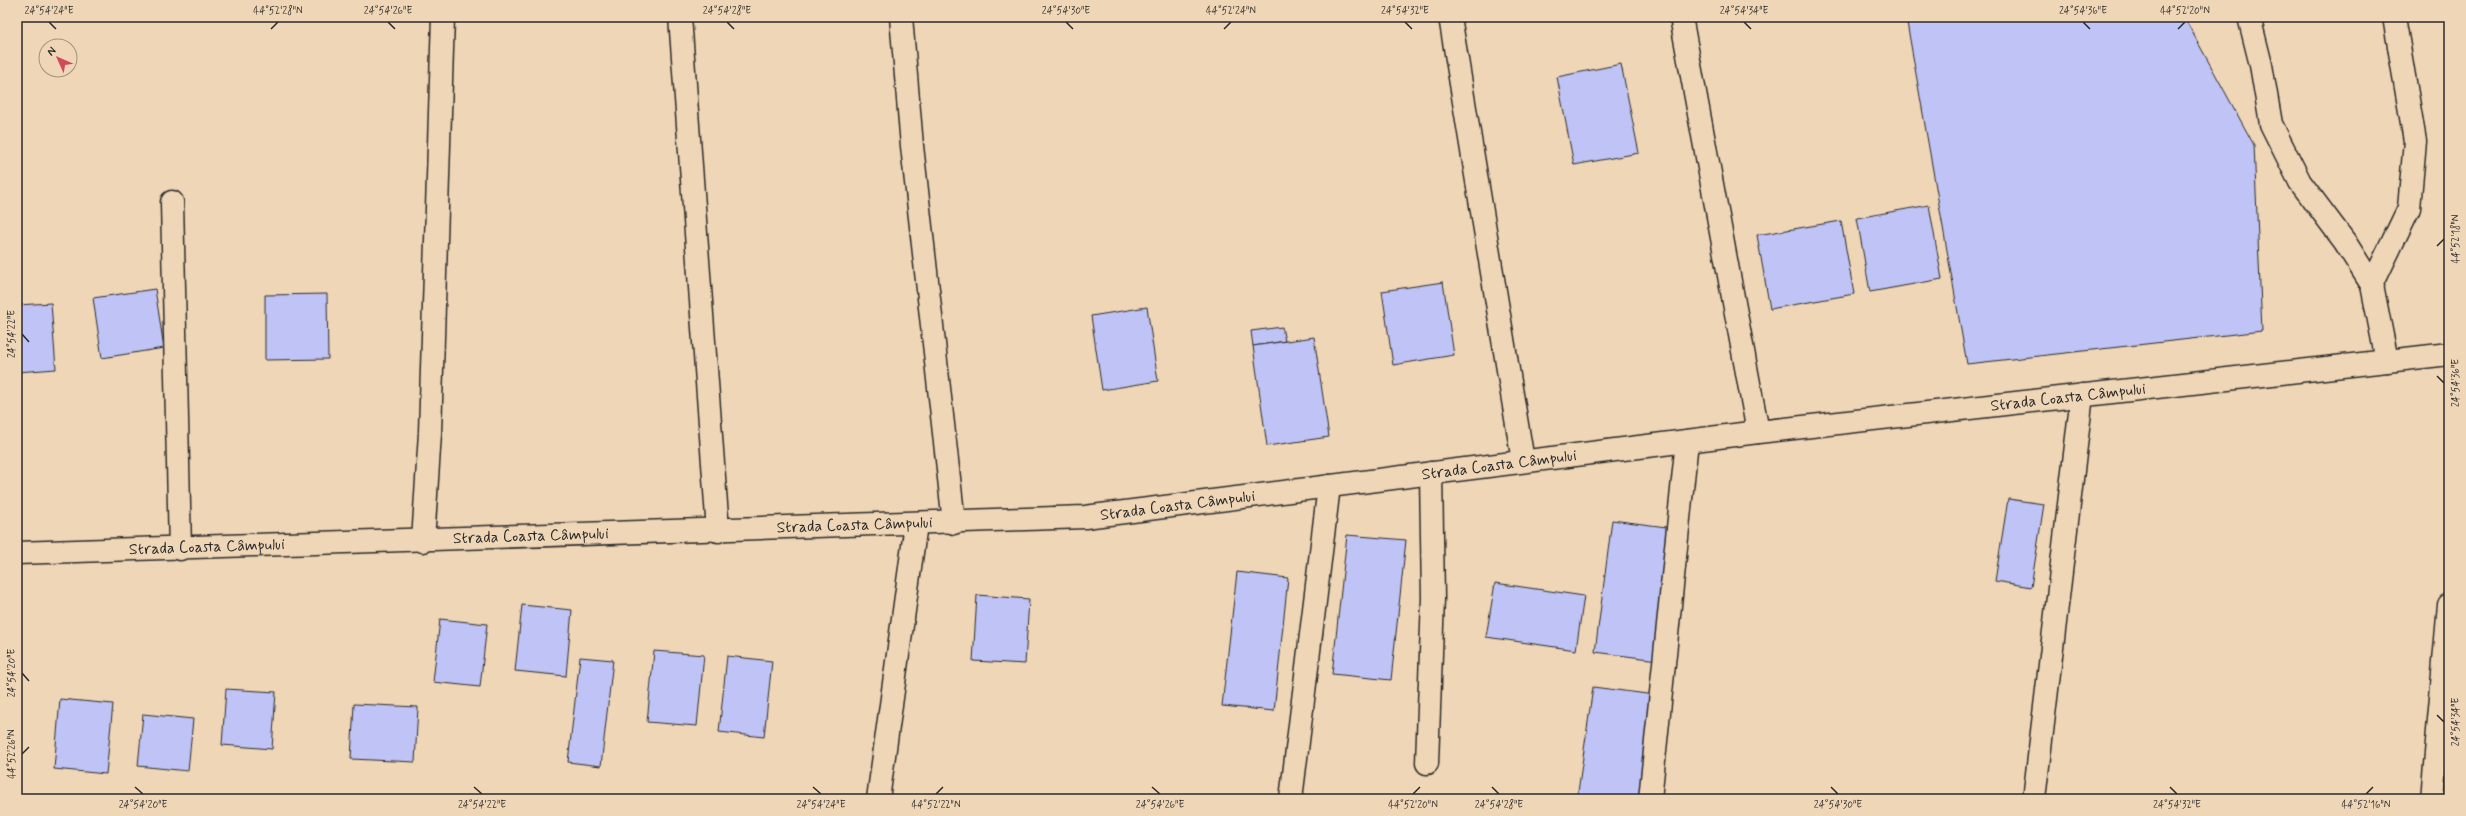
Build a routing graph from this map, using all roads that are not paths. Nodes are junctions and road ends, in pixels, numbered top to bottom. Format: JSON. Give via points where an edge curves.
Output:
{"nodes":[{"id":1,"x":443,"y":17,"type":"edge"},
{"id":2,"x":680,"y":17,"type":"edge"},
{"id":3,"x":901,"y":17,"type":"edge"},
{"id":4,"x":1450,"y":17,"type":"edge"},
{"id":5,"x":1681,"y":17,"type":"edge"},
{"id":6,"x":2249,"y":17,"type":"edge"},
{"id":7,"x":2394,"y":17,"type":"edge"},
{"id":8,"x":172,"y":202,"type":"dead end"},
{"id":9,"x":2372,"y":285,"type":"junction"},
{"id":10,"x":2449,"y":354,"type":"edge"},
{"id":11,"x":2387,"y":360,"type":"junction"},
{"id":12,"x":2082,"y":395,"type":"junction"},
{"id":13,"x":1758,"y":432,"type":"junction"},
{"id":14,"x":1687,"y":441,"type":"junction"},
{"id":15,"x":1523,"y":461,"type":"junction"},
{"id":16,"x":1431,"y":473,"type":"junction"},
{"id":17,"x":1329,"y":486,"type":"junction"},
{"id":18,"x":954,"y":523,"type":"junction"},
{"id":19,"x":916,"y":524,"type":"junction"},
{"id":20,"x":718,"y":531,"type":"junction"},
{"id":21,"x":423,"y":541,"type":"junction"},
{"id":22,"x":180,"y":549,"type":"junction"},
{"id":23,"x":17,"y":553,"type":"edge"},
{"id":24,"x":2449,"y":605,"type":"edge"},
{"id":25,"x":1428,"y":763,"type":"dead end"},
{"id":26,"x":878,"y":799,"type":"edge"},
{"id":27,"x":1291,"y":799,"type":"edge"},
{"id":28,"x":1650,"y":799,"type":"edge"},
{"id":29,"x":2034,"y":799,"type":"edge"},
{"id":30,"x":2432,"y":799,"type":"edge"}],
"edges":[{"from":1,"to":21,"type":"street","via":[[430,433]]},
{"from":2,"to":20,"type":"street"},
{"from":3,"to":18,"type":"street","via":[[912,146]]},
{"from":4,"to":15,"type":"street"},
{"from":5,"to":13,"type":"street"},
{"from":6,"to":9,"type":"street","via":[[2272,124],[2300,182],[2345,242]]},
{"from":7,"to":9,"type":"street","via":[[2416,141],[2409,208]]},
{"from":8,"to":22,"type":"street"},
{"from":9,"to":11,"type":"street"},
{"from":10,"to":11,"type":"street","name":"Strada Coasta Câmpului"},
{"from":11,"to":12,"type":"street","name":"Strada Coasta Câmpului"},
{"from":12,"to":13,"type":"street","name":"Strada Coasta Câmpului"},
{"from":12,"to":29,"type":"street"},
{"from":13,"to":14,"type":"street","name":"Strada Coasta Câmpului"},
{"from":14,"to":15,"type":"street","name":"Strada Coasta Câmpului"},
{"from":14,"to":28,"type":"street"},
{"from":15,"to":16,"type":"street","name":"Strada Coasta Câmpului"},
{"from":16,"to":17,"type":"street","name":"Strada Coasta Câmpului"},
{"from":16,"to":25,"type":"street","via":[[1433,598]]},
{"from":17,"to":18,"type":"street","name":"Strada Coasta Câmpului","via":[[1085,517]]},
{"from":17,"to":27,"type":"street"},
{"from":18,"to":19,"type":"street","name":"Strada Coasta Câmpului"},
{"from":19,"to":20,"type":"street","name":"Strada Coasta Câmpului"},
{"from":19,"to":26,"type":"street"},
{"from":20,"to":21,"type":"street","name":"Strada Coasta Câmpului"},
{"from":21,"to":22,"type":"street","name":"Strada Coasta Câmpului"},
{"from":22,"to":23,"type":"street","name":"Strada Coasta Câmpului"},
{"from":24,"to":30,"type":"street"}]}
